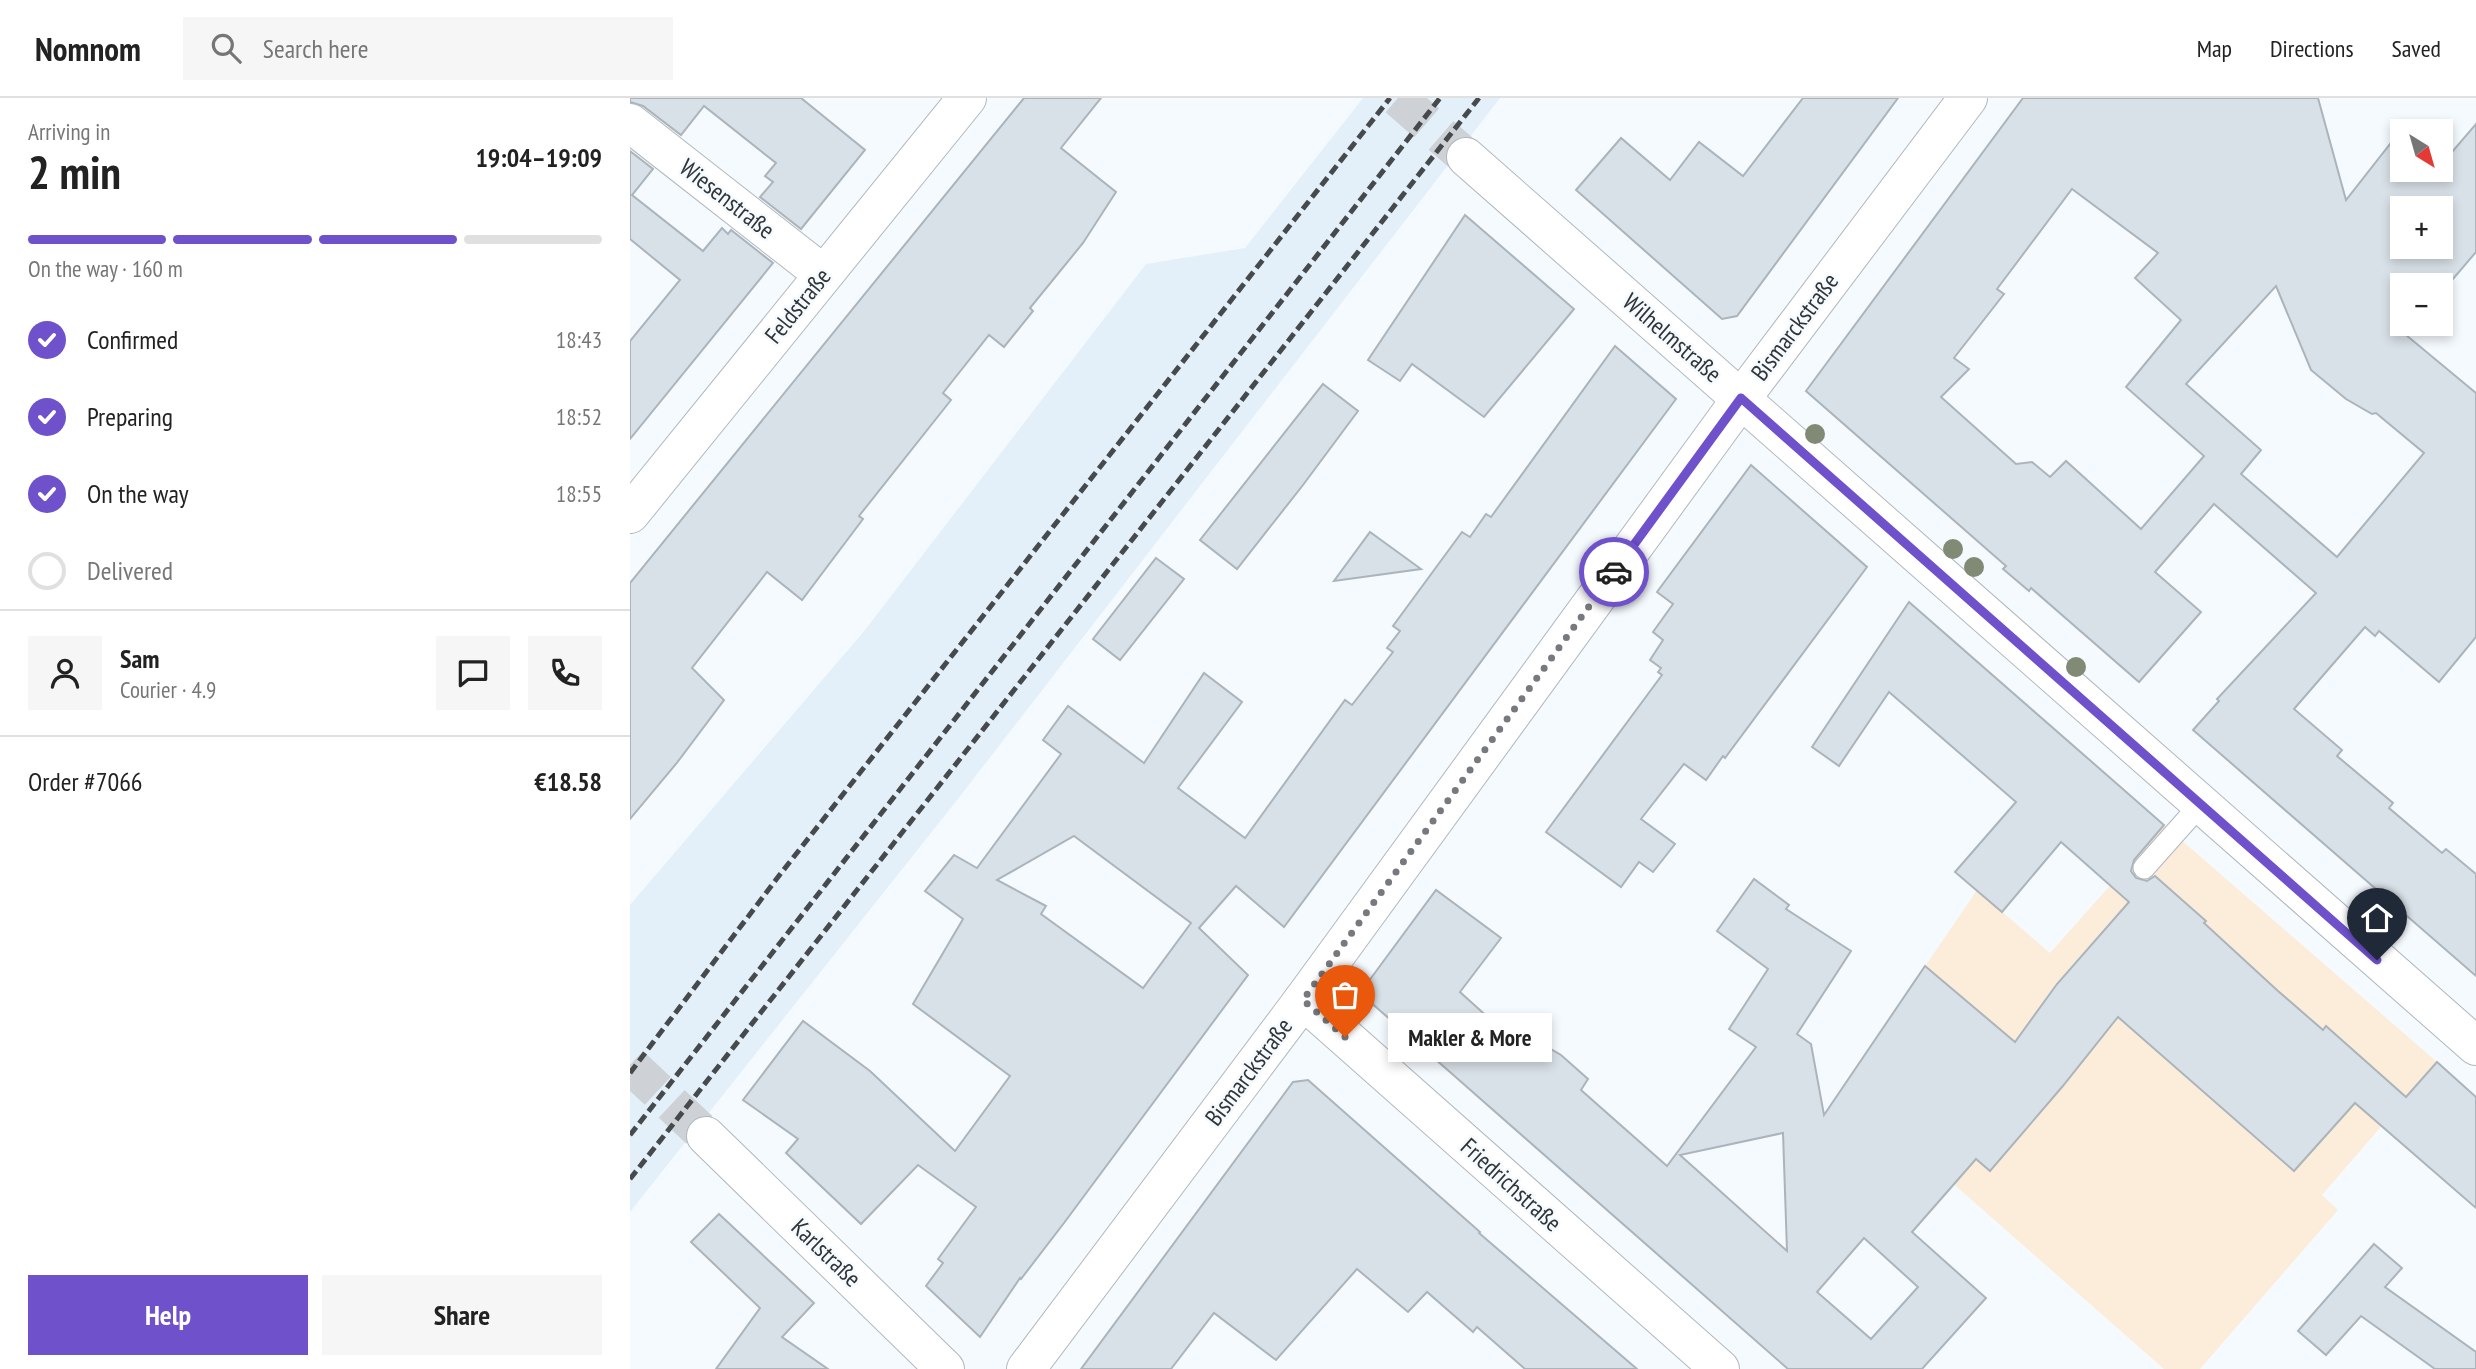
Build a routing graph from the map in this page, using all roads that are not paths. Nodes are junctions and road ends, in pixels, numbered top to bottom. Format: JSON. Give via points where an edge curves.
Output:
{"nodes":[{"id":1,"x":967,"y":98,"type":"edge"},
{"id":2,"x":1968,"y":98,"type":"edge"},
{"id":3,"x":630,"y":123,"type":"edge"},
{"id":4,"x":1466,"y":157,"type":"tunnel mouth"},
{"id":5,"x":824,"y":274,"type":"junction"},
{"id":6,"x":1741,"y":398,"type":"junction"},
{"id":7,"x":630,"y":514,"type":"edge"},
{"id":8,"x":2200,"y":805,"type":"junction"},
{"id":9,"x":2144,"y":868,"type":"dead end"},
{"id":10,"x":1303,"y":1000,"type":"junction"},
{"id":11,"x":2476,"y":1046,"type":"edge"},
{"id":12,"x":706,"y":1136,"type":"tunnel mouth"},
{"id":13,"x":946,"y":1369,"type":"edge"},
{"id":14,"x":1026,"y":1369,"type":"edge"},
{"id":15,"x":1720,"y":1369,"type":"edge"}],
"edges":[{"from":1,"to":5,"type":"street","name":"Feldstraße"},
{"from":2,"to":6,"type":"street","name":"Bismarckstraße"},
{"from":3,"to":5,"type":"street","name":"Wiesenstraße"},
{"from":4,"to":6,"type":"street","name":"Wilhelmstraße"},
{"from":5,"to":7,"type":"street","name":"Feldstraße"},
{"from":6,"to":8,"type":"street","name":"Wilhelmstraße"},
{"from":6,"to":10,"type":"street","name":"Bismarckstraße"},
{"from":8,"to":9,"type":"lane"},
{"from":8,"to":11,"type":"street","name":"Wilhelmstraße"},
{"from":10,"to":14,"type":"street","name":"Bismarckstraße"},
{"from":10,"to":15,"type":"street","name":"Friedrichstraße"},
{"from":12,"to":13,"type":"street","name":"Karlstraße"}]}
